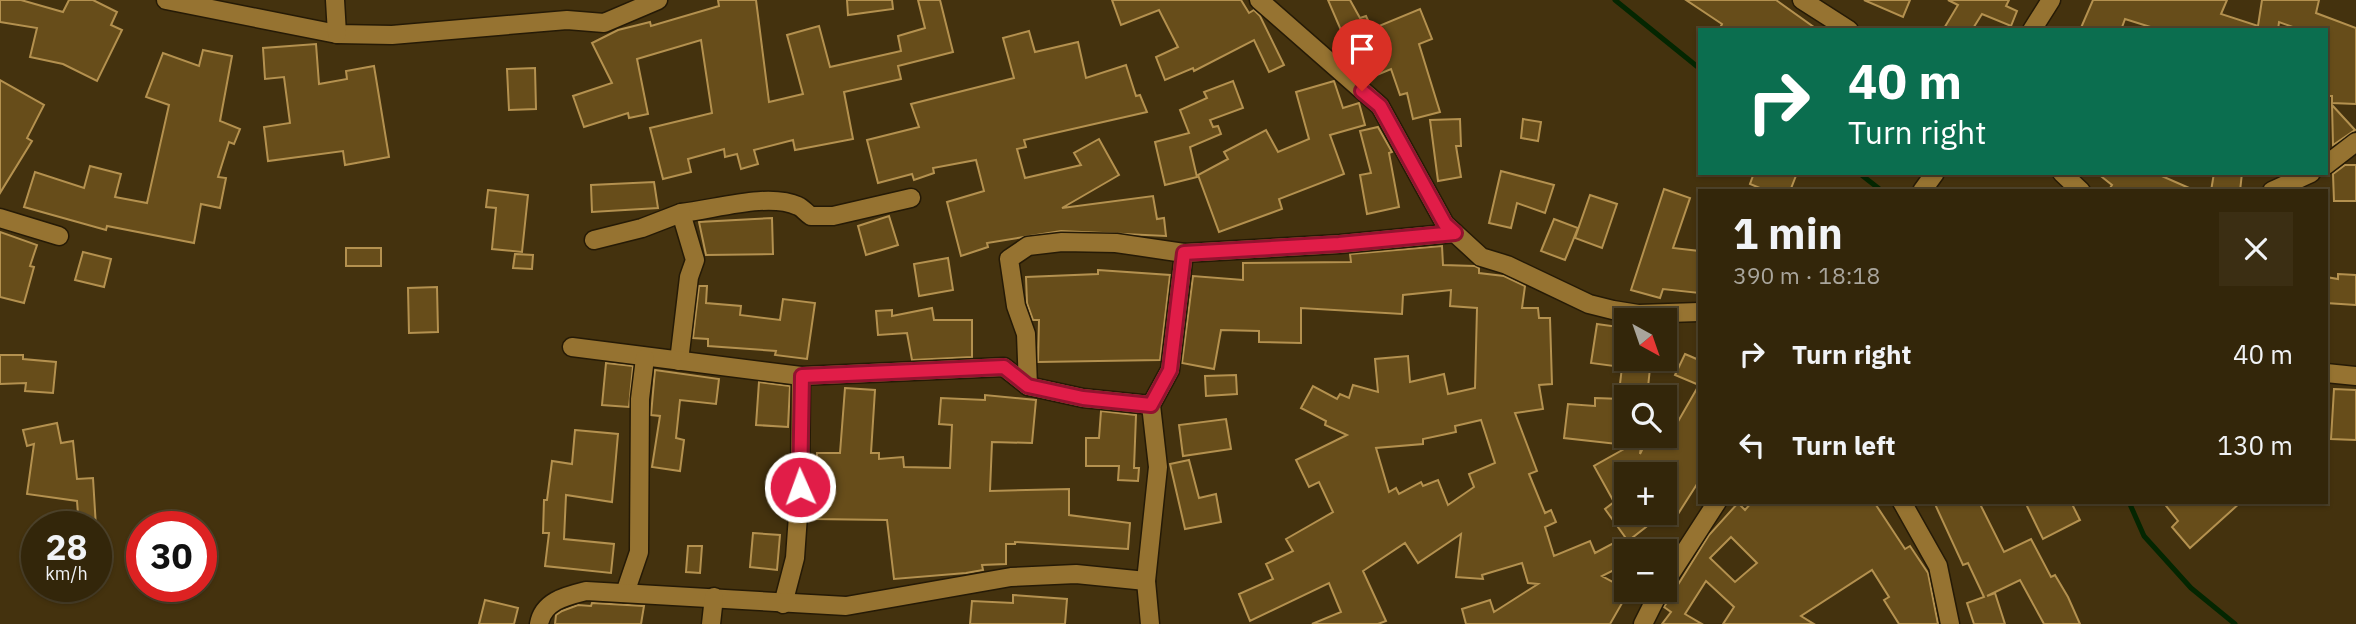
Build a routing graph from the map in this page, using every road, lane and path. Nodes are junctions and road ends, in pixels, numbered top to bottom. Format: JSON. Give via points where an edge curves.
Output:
{"nodes":[{"id":1,"x":166,"y":0,"type":"edge"},
{"id":2,"x":335,"y":0,"type":"edge"},
{"id":3,"x":658,"y":0,"type":"edge"},
{"id":4,"x":1259,"y":0,"type":"edge"},
{"id":5,"x":1802,"y":0,"type":"edge"},
{"id":6,"x":2051,"y":0,"type":"edge"},
{"id":7,"x":1846,"y":28,"type":"edge"},
{"id":8,"x":2033,"y":28,"type":"edge"},
{"id":9,"x":337,"y":34,"type":"junction"},
{"id":10,"x":2356,"y":142,"type":"edge"},
{"id":11,"x":2328,"y":164,"type":"edge"},
{"id":12,"x":2064,"y":175,"type":"edge"},
{"id":13,"x":2307,"y":175,"type":"edge"},
{"id":14,"x":2079,"y":189,"type":"edge"},
{"id":15,"x":2276,"y":189,"type":"edge"},
{"id":16,"x":911,"y":198,"type":"dead end"},
{"id":17,"x":681,"y":213,"type":"junction"},
{"id":18,"x":0,"y":218,"type":"edge"},
{"id":19,"x":1455,"y":233,"type":"junction"},
{"id":20,"x":60,"y":236,"type":"dead end"},
{"id":21,"x":594,"y":240,"type":"dead end"},
{"id":22,"x":1184,"y":253,"type":"junction"},
{"id":23,"x":1698,"y":312,"type":"edge"},
{"id":24,"x":572,"y":347,"type":"dead end"},
{"id":25,"x":645,"y":358,"type":"junction"},
{"id":26,"x":679,"y":361,"type":"junction"},
{"id":27,"x":2328,"y":373,"type":"edge"},
{"id":28,"x":802,"y":376,"type":"junction"},
{"id":29,"x":2356,"y":376,"type":"edge"},
{"id":30,"x":1028,"y":386,"type":"junction"},
{"id":31,"x":1151,"y":405,"type":"junction"},
{"id":32,"x":1716,"y":504,"type":"edge"},
{"id":33,"x":1903,"y":504,"type":"edge"},
{"id":34,"x":1677,"y":563,"type":"edge"},
{"id":35,"x":1146,"y":582,"type":"junction"},
{"id":36,"x":625,"y":593,"type":"junction"},
{"id":37,"x":714,"y":597,"type":"junction"},
{"id":38,"x":1654,"y":602,"type":"edge"},
{"id":39,"x":783,"y":604,"type":"junction"},
{"id":40,"x":539,"y":624,"type":"edge"},
{"id":41,"x":711,"y":624,"type":"edge"},
{"id":42,"x":1150,"y":624,"type":"edge"},
{"id":43,"x":1643,"y":624,"type":"edge"},
{"id":44,"x":1950,"y":624,"type":"edge"}],
"edges":[{"from":1,"to":9,"type":"street"},
{"from":2,"to":9,"type":"street"},
{"from":3,"to":9,"type":"street","via":[[604,23],[567,20],[393,35]]},
{"from":4,"to":19,"type":"street","via":[[1380,106],[1445,224]]},
{"from":5,"to":7,"type":"street"},
{"from":6,"to":8,"type":"street"},
{"from":10,"to":11,"type":"street"},
{"from":12,"to":14,"type":"street"},
{"from":13,"to":15,"type":"street"},
{"from":16,"to":17,"type":"street","via":[[833,216],[811,216],[800,206],[787,203],[748,203]]},
{"from":17,"to":21,"type":"street"},
{"from":17,"to":26,"type":"street","via":[[695,260]]},
{"from":18,"to":20,"type":"street"},
{"from":19,"to":22,"type":"street"},
{"from":19,"to":23,"type":"street","via":[[1481,257],[1589,304],[1638,314]]},
{"from":22,"to":30,"type":"street","via":[[1116,243],[1062,242],[1028,246],[1009,259],[1016,306],[1026,334]]},
{"from":22,"to":31,"type":"street","via":[[1170,370]]},
{"from":24,"to":25,"type":"street"},
{"from":25,"to":26,"type":"street"},
{"from":25,"to":36,"type":"street","via":[[639,412],[639,552]]},
{"from":26,"to":28,"type":"street"},
{"from":27,"to":29,"type":"street"},
{"from":28,"to":30,"type":"street","via":[[1004,367]]},
{"from":28,"to":39,"type":"street","via":[[795,558]]},
{"from":30,"to":31,"type":"street"},
{"from":31,"to":35,"type":"street","via":[[1158,467]]},
{"from":32,"to":34,"type":"street"},
{"from":33,"to":44,"type":"street","via":[[1938,566]]},
{"from":35,"to":39,"type":"street","via":[[1076,574],[1011,577],[846,606]]},
{"from":35,"to":42,"type":"street"},
{"from":36,"to":37,"type":"street"},
{"from":36,"to":40,"type":"street","via":[[586,590],[561,597],[541,615]]},
{"from":37,"to":39,"type":"street"},
{"from":37,"to":41,"type":"street"},
{"from":38,"to":43,"type":"street"}]}
